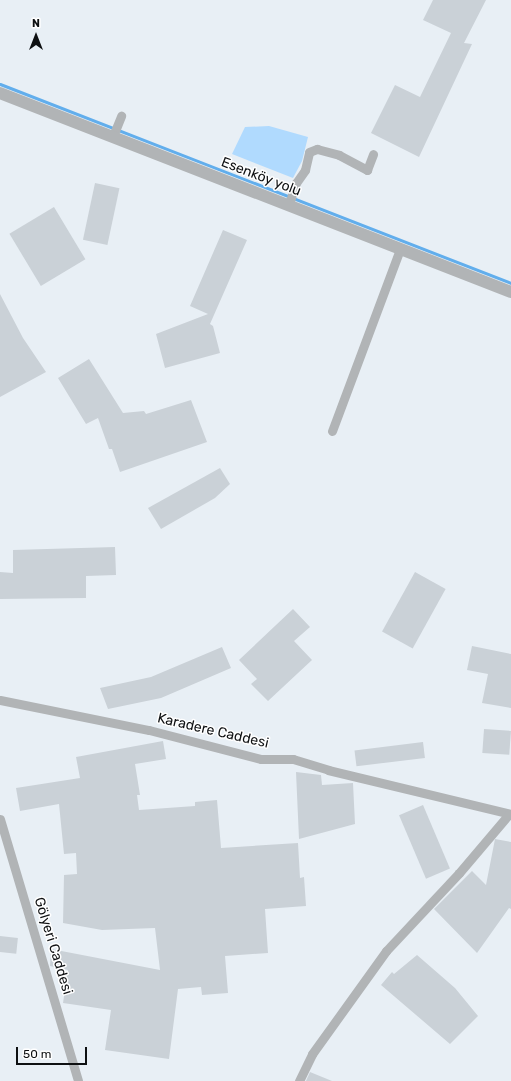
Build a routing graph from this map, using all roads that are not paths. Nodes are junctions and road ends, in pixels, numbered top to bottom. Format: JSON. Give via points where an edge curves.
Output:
{"nodes":[{"id":1,"x":0,"y":93,"type":"edge"},
{"id":2,"x":121,"y":116,"type":"dead end"},
{"id":3,"x":115,"y":132,"type":"junction"},
{"id":4,"x":373,"y":154,"type":"dead end"},
{"id":5,"x":291,"y":200,"type":"junction"},
{"id":6,"x":400,"y":249,"type":"junction"},
{"id":7,"x":511,"y":292,"type":"edge"},
{"id":8,"x":332,"y":431,"type":"dead end"},
{"id":9,"x":0,"y":700,"type":"edge"},
{"id":10,"x":510,"y":814,"type":"edge"},
{"id":11,"x":0,"y":819,"type":"edge"},
{"id":12,"x":78,"y":1081,"type":"edge"},
{"id":13,"x":299,"y":1081,"type":"edge"}],
"edges":[{"from":1,"to":3,"type":"street","name":"Esenköy yolu"},
{"from":2,"to":3,"type":"street"},
{"from":3,"to":5,"type":"street","name":"Esenköy yolu"},
{"from":4,"to":5,"type":"street","via":[[367,170],[339,155],[317,149],[309,152],[305,170]]},
{"from":5,"to":6,"type":"street","name":"Esenköy yolu"},
{"from":6,"to":7,"type":"street","name":"Esenköy yolu"},
{"from":6,"to":8,"type":"street"},
{"from":9,"to":10,"type":"street","name":"Karadere Caddesi","via":[[149,730],[261,759],[294,759],[328,770]]},
{"from":10,"to":13,"type":"street","via":[[386,951],[312,1054]]},
{"from":11,"to":12,"type":"street","name":"Gölyeri Caddesi"}]}
